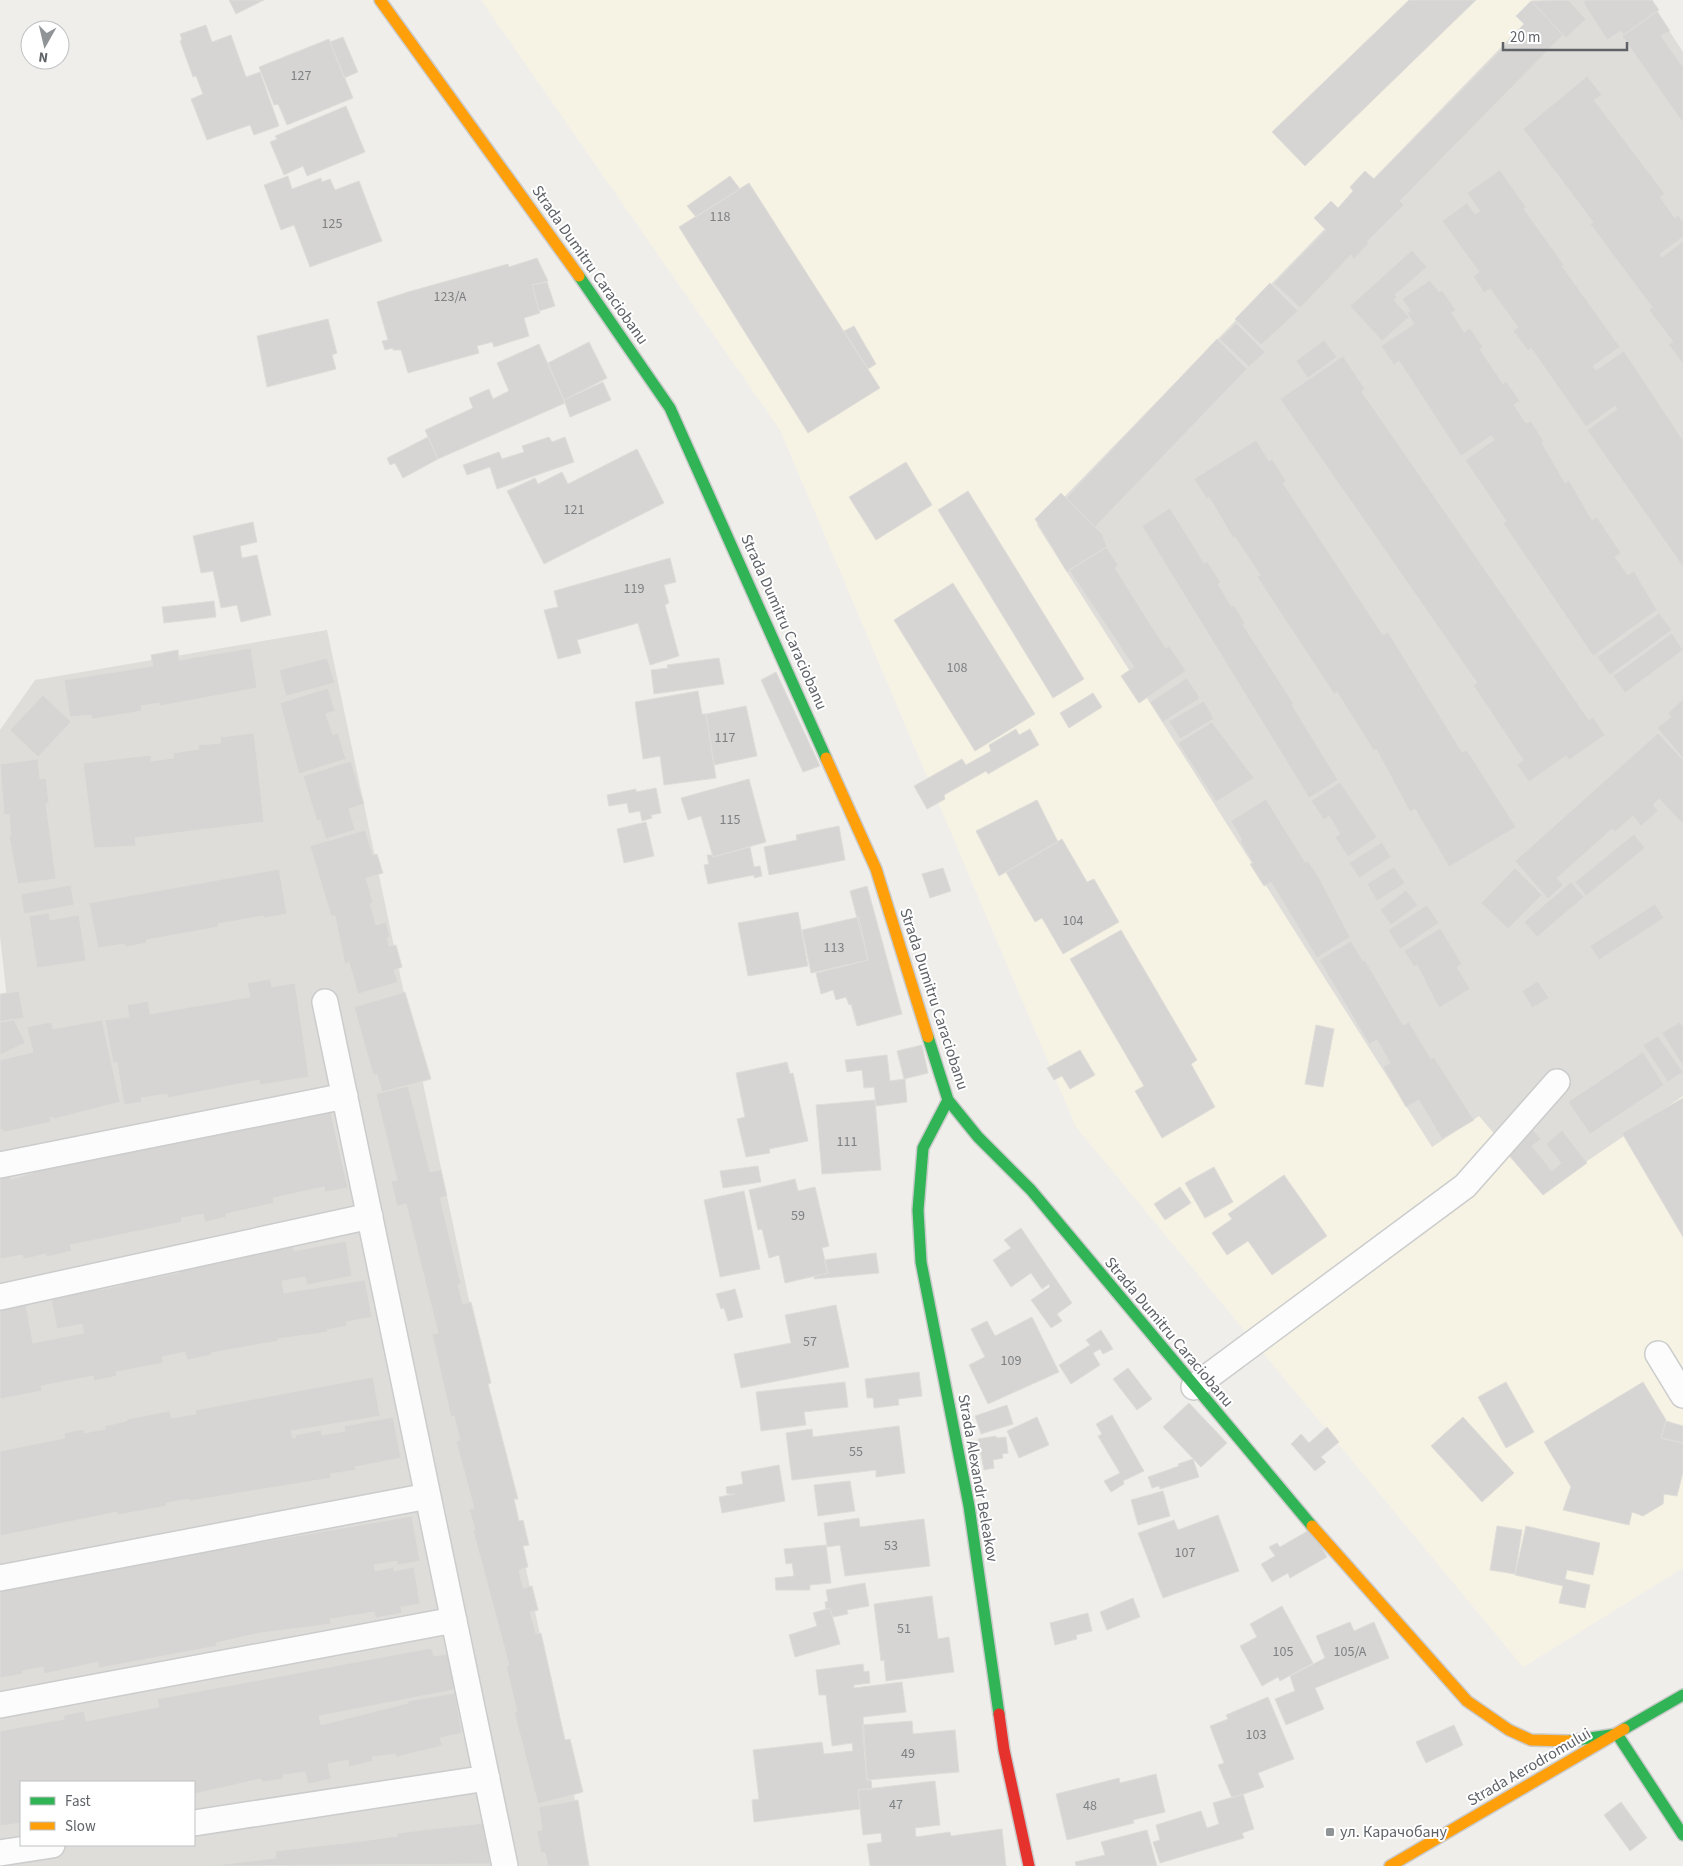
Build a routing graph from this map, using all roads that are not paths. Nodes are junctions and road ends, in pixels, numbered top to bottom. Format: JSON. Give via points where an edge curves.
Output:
{"nodes":[{"id":1,"x":380,"y":0,"type":"edge"},
{"id":2,"x":325,"y":1002,"type":"dead end"},
{"id":3,"x":1556,"y":1082,"type":"dead end"},
{"id":4,"x":345,"y":1096,"type":"junction"},
{"id":5,"x":948,"y":1100,"type":"junction"},
{"id":6,"x":0,"y":1165,"type":"edge"},
{"id":7,"x":370,"y":1216,"type":"junction"},
{"id":8,"x":0,"y":1297,"type":"edge"},
{"id":9,"x":1658,"y":1354,"type":"dead end"},
{"id":10,"x":1194,"y":1387,"type":"junction"},
{"id":11,"x":1683,"y":1395,"type":"edge"},
{"id":12,"x":428,"y":1496,"type":"junction"},
{"id":13,"x":0,"y":1578,"type":"edge"},
{"id":14,"x":454,"y":1620,"type":"junction"},
{"id":15,"x":1683,"y":1695,"type":"edge"},
{"id":16,"x":0,"y":1705,"type":"edge"},
{"id":17,"x":1617,"y":1734,"type":"junction"},
{"id":18,"x":487,"y":1778,"type":"junction"},
{"id":19,"x":195,"y":1823,"type":"edge"},
{"id":20,"x":1683,"y":1835,"type":"edge"},
{"id":21,"x":46,"y":1846,"type":"edge"},
{"id":22,"x":0,"y":1853,"type":"edge"},
{"id":23,"x":505,"y":1866,"type":"edge"},
{"id":24,"x":1029,"y":1866,"type":"edge"},
{"id":25,"x":1390,"y":1866,"type":"edge"}],
"edges":[{"from":1,"to":5,"type":"street","name":"Strada Dumitru Caraciobanu","via":[[563,252],[670,408],[876,869]]},
{"from":2,"to":4,"type":"lane"},
{"from":3,"to":10,"type":"lane","via":[[1465,1186]]},
{"from":4,"to":6,"type":"lane"},
{"from":4,"to":7,"type":"lane"},
{"from":5,"to":10,"type":"street","name":"Strada Dumitru Caraciobanu","via":[[978,1137],[1031,1190]]},
{"from":5,"to":24,"type":"street","name":"Strada Alexandr Beleakov","via":[[923,1148],[918,1210],[921,1262],[969,1506],[1004,1750]]},
{"from":7,"to":8,"type":"lane"},
{"from":7,"to":12,"type":"lane"},
{"from":9,"to":11,"type":"lane"},
{"from":10,"to":17,"type":"street","name":"Strada Dumitru Caraciobanu","via":[[1352,1574],[1467,1702],[1531,1740],[1586,1740]]},
{"from":12,"to":13,"type":"lane"},
{"from":12,"to":14,"type":"lane"},
{"from":14,"to":16,"type":"lane"},
{"from":14,"to":18,"type":"lane"},
{"from":15,"to":17,"type":"street","name":"Strada Aerodromului"},
{"from":17,"to":20,"type":"street"},
{"from":17,"to":25,"type":"street","name":"Strada Aerodromului"},
{"from":18,"to":19,"type":"lane"},
{"from":18,"to":23,"type":"lane"},
{"from":21,"to":22,"type":"lane"}]}
